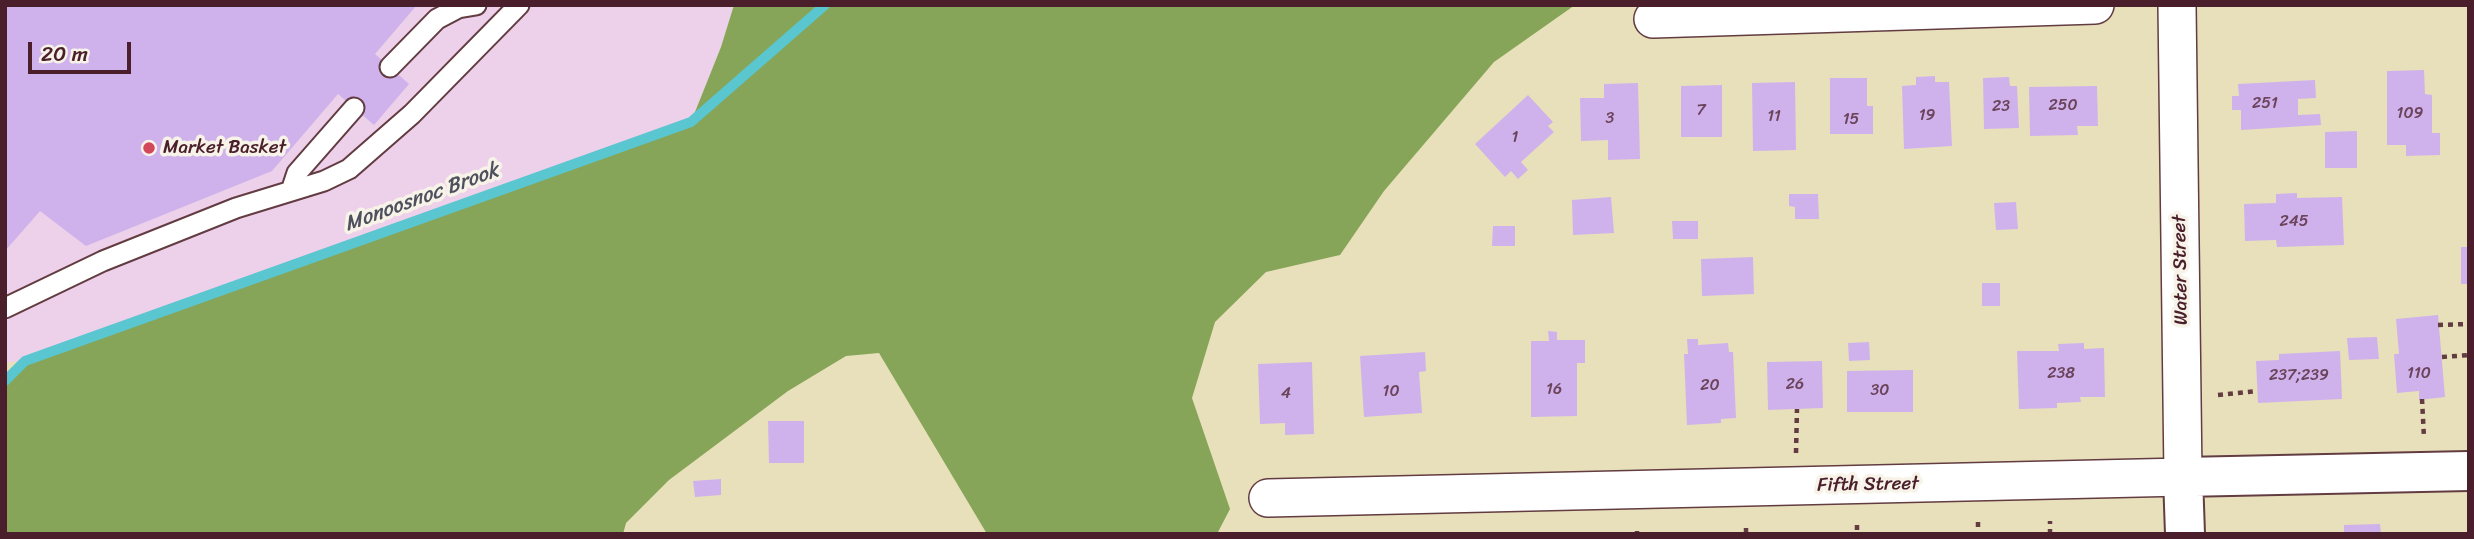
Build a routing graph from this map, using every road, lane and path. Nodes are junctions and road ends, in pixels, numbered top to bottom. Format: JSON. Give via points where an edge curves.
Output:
{"nodes":[{"id":1,"x":476,"y":5,"type":"edge"},
{"id":2,"x":519,"y":5,"type":"edge"},
{"id":3,"x":2095,"y":5,"type":"edge"},
{"id":4,"x":2177,"y":5,"type":"edge"},
{"id":5,"x":1653,"y":19,"type":"dead end"},
{"id":6,"x":390,"y":68,"type":"dead end"},
{"id":7,"x":354,"y":108,"type":"dead end"},
{"id":8,"x":291,"y":191,"type":"junction"},
{"id":9,"x":5,"y":308,"type":"edge"},
{"id":10,"x":2438,"y":324,"type":"dead end"},
{"id":11,"x":2469,"y":324,"type":"edge"},
{"id":12,"x":2469,"y":355,"type":"edge"},
{"id":13,"x":2442,"y":357,"type":"dead end"},
{"id":14,"x":2257,"y":390,"type":"dead end"},
{"id":15,"x":2217,"y":395,"type":"dead end"},
{"id":16,"x":2422,"y":399,"type":"dead end"},
{"id":17,"x":1797,"y":409,"type":"dead end"},
{"id":18,"x":2424,"y":439,"type":"dead end"},
{"id":19,"x":1796,"y":457,"type":"dead end"},
{"id":20,"x":2469,"y":471,"type":"edge"},
{"id":21,"x":2183,"y":477,"type":"junction"},
{"id":22,"x":1268,"y":498,"type":"dead end"},
{"id":23,"x":2050,"y":521,"type":"dead end"},
{"id":24,"x":1978,"y":522,"type":"dead end"},
{"id":25,"x":1857,"y":525,"type":"dead end"},
{"id":26,"x":1857,"y":534,"type":"edge"},
{"id":27,"x":1978,"y":534,"type":"edge"},
{"id":28,"x":2050,"y":534,"type":"edge"},
{"id":29,"x":2185,"y":534,"type":"edge"}],
"edges":[{"from":1,"to":6,"type":"lane","via":[[437,19]]},
{"from":2,"to":8,"type":"lane","via":[[412,114],[358,161],[324,181]]},
{"from":3,"to":5,"type":"street"},
{"from":4,"to":21,"type":"street","name":"Water Street"},
{"from":7,"to":8,"type":"lane","via":[[297,173]]},
{"from":8,"to":9,"type":"lane","via":[[103,261]]},
{"from":10,"to":11,"type":"path"},
{"from":12,"to":13,"type":"path"},
{"from":14,"to":15,"type":"path"},
{"from":16,"to":18,"type":"path"},
{"from":17,"to":19,"type":"path"},
{"from":20,"to":21,"type":"street","name":"Fifth Street"},
{"from":21,"to":22,"type":"street","name":"Fifth Street"},
{"from":21,"to":29,"type":"street","name":"Water Street"},
{"from":23,"to":28,"type":"path"},
{"from":24,"to":27,"type":"path"},
{"from":25,"to":26,"type":"path"}]}
